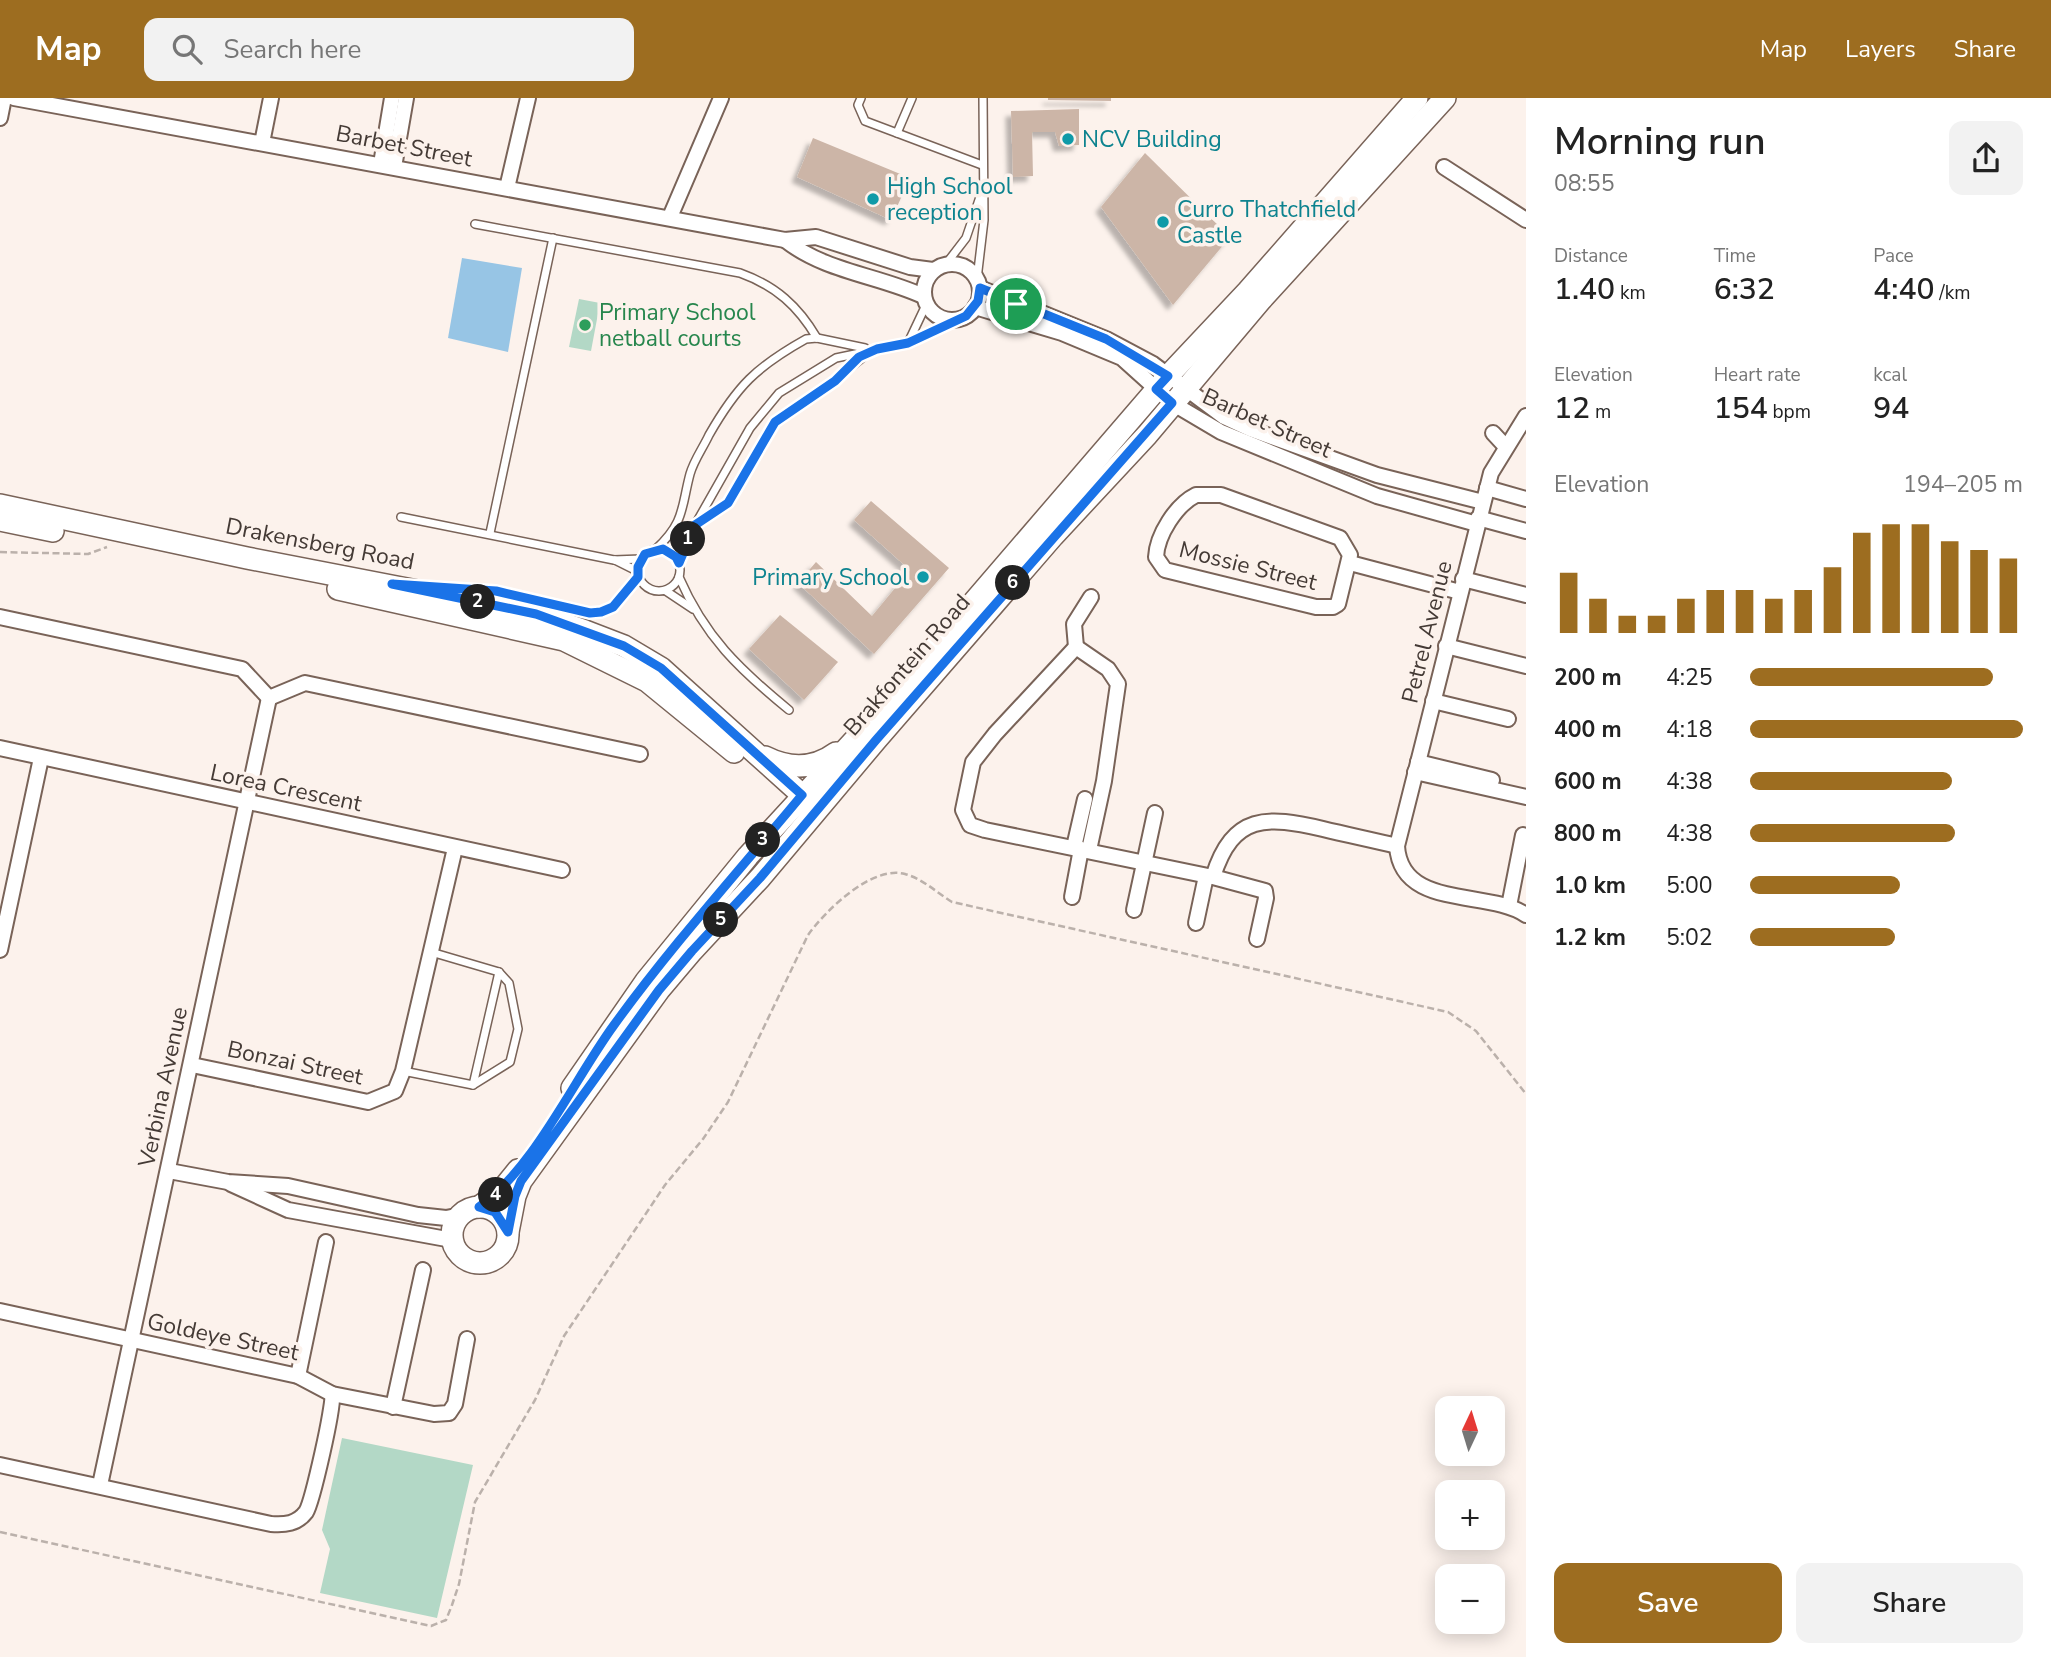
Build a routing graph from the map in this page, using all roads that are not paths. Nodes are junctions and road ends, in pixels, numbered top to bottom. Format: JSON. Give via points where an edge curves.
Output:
{"nodes":[{"id":1,"x":4,"y":98,"type":"edge"},
{"id":2,"x":14,"y":98,"type":"edge"},
{"id":3,"x":271,"y":98,"type":"edge"},
{"id":4,"x":392,"y":98,"type":"edge"},
{"id":5,"x":406,"y":98,"type":"edge"},
{"id":6,"x":528,"y":98,"type":"edge"},
{"id":7,"x":721,"y":98,"type":"edge"},
{"id":8,"x":860,"y":98,"type":"edge"},
{"id":9,"x":912,"y":98,"type":"edge"},
{"id":10,"x":983,"y":98,"type":"edge"},
{"id":11,"x":1417,"y":98,"type":"edge"},
{"id":12,"x":1445,"y":98,"type":"edge"},
{"id":13,"x":0,"y":118,"type":"edge"},
{"id":14,"x":897,"y":133,"type":"junction"},
{"id":15,"x":262,"y":143,"type":"junction"},
{"id":16,"x":387,"y":165,"type":"junction"},
{"id":17,"x":982,"y":165,"type":"junction"},
{"id":18,"x":1444,"y":167,"type":"dead end"},
{"id":19,"x":508,"y":188,"type":"junction"},
{"id":20,"x":982,"y":192,"type":"junction"},
{"id":21,"x":670,"y":217,"type":"junction"},
{"id":22,"x":1526,"y":220,"type":"edge"},
{"id":23,"x":475,"y":224,"type":"dead end"},
{"id":24,"x":553,"y":238,"type":"junction"},
{"id":25,"x":785,"y":240,"type":"junction"},
{"id":26,"x":940,"y":267,"type":"junction"},
{"id":27,"x":979,"y":283,"type":"junction"},
{"id":28,"x":925,"y":300,"type":"junction"},
{"id":29,"x":975,"y":307,"type":"junction"},
{"id":30,"x":953,"y":320,"type":"junction"},
{"id":31,"x":817,"y":338,"type":"junction"},
{"id":32,"x":908,"y":343,"type":"junction"},
{"id":33,"x":877,"y":349,"type":"junction"},
{"id":34,"x":1170,"y":390,"type":"junction"},
{"id":35,"x":1526,"y":416,"type":"edge"},
{"id":36,"x":1493,"y":433,"type":"dead end"},
{"id":37,"x":1506,"y":447,"type":"junction"},
{"id":38,"x":1393,"y":479,"type":"junction"},
{"id":39,"x":1487,"y":488,"type":"junction"},
{"id":40,"x":1386,"y":499,"type":"junction"},
{"id":41,"x":1526,"y":499,"type":"edge"},
{"id":42,"x":0,"y":505,"type":"edge"},
{"id":43,"x":1480,"y":514,"type":"junction"},
{"id":44,"x":401,"y":517,"type":"dead end"},
{"id":45,"x":0,"y":520,"type":"edge"},
{"id":46,"x":1526,"y":522,"type":"edge"},
{"id":47,"x":695,"y":525,"type":"junction"},
{"id":48,"x":1526,"y":531,"type":"edge"},
{"id":49,"x":490,"y":533,"type":"junction"},
{"id":50,"x":656,"y":549,"type":"junction"},
{"id":51,"x":641,"y":559,"type":"junction"},
{"id":52,"x":614,"y":560,"type":"junction"},
{"id":53,"x":679,"y":563,"type":"junction"},
{"id":54,"x":1350,"y":563,"type":"junction"},
{"id":55,"x":638,"y":574,"type":"junction"},
{"id":56,"x":680,"y":577,"type":"junction"},
{"id":57,"x":392,"y":584,"type":"junction"},
{"id":58,"x":1462,"y":586,"type":"junction"},
{"id":59,"x":666,"y":591,"type":"junction"},
{"id":60,"x":1526,"y":595,"type":"edge"},
{"id":61,"x":1091,"y":597,"type":"dead end"},
{"id":62,"x":693,"y":609,"type":"junction"},
{"id":63,"x":0,"y":617,"type":"edge"},
{"id":64,"x":1447,"y":641,"type":"junction"},
{"id":65,"x":1076,"y":647,"type":"junction"},
{"id":66,"x":1526,"y":657,"type":"edge"},
{"id":67,"x":1526,"y":666,"type":"edge"},
{"id":68,"x":269,"y":698,"type":"junction"},
{"id":69,"x":1433,"y":701,"type":"junction"},
{"id":70,"x":789,"y":710,"type":"dead end"},
{"id":71,"x":1508,"y":719,"type":"dead end"},
{"id":72,"x":861,"y":733,"type":"junction"},
{"id":73,"x":0,"y":748,"type":"edge"},
{"id":74,"x":747,"y":748,"type":"junction"},
{"id":75,"x":640,"y":754,"type":"dead end"},
{"id":76,"x":41,"y":758,"type":"junction"},
{"id":77,"x":1416,"y":767,"type":"junction"},
{"id":78,"x":1492,"y":780,"type":"dead end"},
{"id":79,"x":1526,"y":797,"type":"edge"},
{"id":80,"x":1084,"y":799,"type":"dead end"},
{"id":81,"x":247,"y":803,"type":"junction"},
{"id":82,"x":807,"y":806,"type":"junction"},
{"id":83,"x":1155,"y":813,"type":"dead end"},
{"id":84,"x":1523,"y":835,"type":"dead end"},
{"id":85,"x":1397,"y":846,"type":"junction"},
{"id":86,"x":455,"y":848,"type":"junction"},
{"id":87,"x":1081,"y":849,"type":"junction"},
{"id":88,"x":1144,"y":862,"type":"junction"},
{"id":89,"x":562,"y":870,"type":"dead end"},
{"id":90,"x":1209,"y":876,"type":"junction"},
{"id":91,"x":1072,"y":897,"type":"dead end"},
{"id":92,"x":1509,"y":906,"type":"junction"},
{"id":93,"x":1135,"y":910,"type":"dead end"},
{"id":94,"x":1526,"y":915,"type":"edge"},
{"id":95,"x":1196,"y":923,"type":"dead end"},
{"id":96,"x":1257,"y":939,"type":"dead end"},
{"id":97,"x":0,"y":950,"type":"edge"},
{"id":98,"x":431,"y":952,"type":"junction"},
{"id":99,"x":499,"y":972,"type":"junction"},
{"id":100,"x":638,"y":1006,"type":"junction"},
{"id":101,"x":192,"y":1065,"type":"junction"},
{"id":102,"x":403,"y":1072,"type":"junction"},
{"id":103,"x":473,"y":1085,"type":"junction"},
{"id":104,"x":169,"y":1171,"type":"junction"},
{"id":105,"x":228,"y":1182,"type":"junction"},
{"id":106,"x":470,"y":1211,"type":"junction"},
{"id":107,"x":508,"y":1232,"type":"junction"},
{"id":108,"x":452,"y":1240,"type":"junction"},
{"id":109,"x":326,"y":1242,"type":"dead end"},
{"id":110,"x":423,"y":1270,"type":"dead end"},
{"id":111,"x":0,"y":1311,"type":"edge"},
{"id":112,"x":467,"y":1339,"type":"dead end"},
{"id":113,"x":130,"y":1340,"type":"junction"},
{"id":114,"x":299,"y":1376,"type":"junction"},
{"id":115,"x":332,"y":1394,"type":"junction"},
{"id":116,"x":393,"y":1408,"type":"junction"},
{"id":117,"x":0,"y":1465,"type":"edge"},
{"id":118,"x":100,"y":1485,"type":"junction"}],
"edges":[{"from":1,"to":13,"type":"street"},
{"from":2,"to":15,"type":"street","name":"Barbet Street"},
{"from":3,"to":15,"type":"street"},
{"from":4,"to":16,"type":"street"},
{"from":5,"to":16,"type":"street"},
{"from":6,"to":19,"type":"street"},
{"from":7,"to":21,"type":"street"},
{"from":8,"to":14,"type":"lane","via":[[864,121]]},
{"from":9,"to":14,"type":"lane"},
{"from":10,"to":17,"type":"lane"},
{"from":11,"to":34,"type":"street","name":"Brakfontein Road","via":[[1248,291]]},
{"from":12,"to":34,"type":"street","name":"Brakfontein Road","via":[[1259,301]]},
{"from":14,"to":17,"type":"lane"},
{"from":15,"to":16,"type":"street","name":"Barbet Street"},
{"from":16,"to":19,"type":"street","name":"Barbet Street"},
{"from":17,"to":20,"type":"lane"},
{"from":18,"to":22,"type":"street"},
{"from":19,"to":21,"type":"street","name":"Barbet Street"},
{"from":20,"to":26,"type":"lane","via":[[966,238]]},
{"from":20,"to":27,"type":"lane"},
{"from":21,"to":25,"type":"street","name":"Barbet Street"},
{"from":23,"to":24,"type":"lane"},
{"from":24,"to":31,"type":"lane","via":[[757,279],[786,296]]},
{"from":24,"to":49,"type":"lane"},
{"from":25,"to":26,"type":"street","name":"Barbet Street","via":[[816,237],[911,267]]},
{"from":25,"to":28,"type":"street","name":"Barbet Street","via":[[821,262]]},
{"from":26,"to":27,"type":"street","via":[[964,266]]},
{"from":26,"to":28,"type":"street","via":[[925,282]]},
{"from":27,"to":29,"type":"street"},
{"from":27,"to":34,"type":"street","name":"Barbet Street","via":[[1106,339]]},
{"from":28,"to":30,"type":"street","via":[[938,316]]},
{"from":28,"to":32,"type":"lane"},
{"from":29,"to":30,"type":"street"},
{"from":29,"to":34,"type":"street","name":"Barbet Street","via":[[1104,349]]},
{"from":30,"to":32,"type":"lane"},
{"from":31,"to":33,"type":"lane"},
{"from":31,"to":50,"type":"lane","via":[[788,351],[731,396],[695,462],[682,516]]},
{"from":32,"to":33,"type":"lane"},
{"from":33,"to":47,"type":"lane","via":[[859,357],[835,381],[775,422],[728,503]]},
{"from":33,"to":47,"type":"lane","via":[[836,358],[779,393],[750,428]]},
{"from":34,"to":38,"type":"street","name":"Barbet Street","via":[[1250,429]]},
{"from":34,"to":40,"type":"street","name":"Barbet Street","via":[[1221,432]]},
{"from":34,"to":72,"type":"street","name":"Brakfontein Road"},
{"from":34,"to":82,"type":"street","name":"Brakfontein Road"},
{"from":35,"to":37,"type":"street","name":"Petrel Avenue"},
{"from":36,"to":37,"type":"street"},
{"from":37,"to":39,"type":"street","name":"Petrel Avenue"},
{"from":38,"to":40,"type":"street"},
{"from":38,"to":43,"type":"street","name":"Barbet Street"},
{"from":39,"to":41,"type":"street"},
{"from":39,"to":43,"type":"street","name":"Petrel Avenue"},
{"from":40,"to":43,"type":"street","name":"Barbet Street"},
{"from":42,"to":57,"type":"street","name":"Drakensberg Road","via":[[258,561]]},
{"from":43,"to":46,"type":"street"},
{"from":43,"to":48,"type":"street"},
{"from":43,"to":58,"type":"street","name":"Petrel Avenue"},
{"from":44,"to":49,"type":"lane"},
{"from":45,"to":82,"type":"street","name":"Drakensberg Road","via":[[564,640],[647,681]]},
{"from":47,"to":53,"type":"lane"},
{"from":49,"to":52,"type":"lane"},
{"from":50,"to":51,"type":"lane"},
{"from":50,"to":53,"type":"lane","via":[[670,552]]},
{"from":51,"to":52,"type":"lane"},
{"from":51,"to":55,"type":"lane"},
{"from":52,"to":55,"type":"lane"},
{"from":53,"to":56,"type":"lane"},
{"from":54,"to":54,"type":"street","name":"Mossie Street","via":[[1340,538],[1221,495],[1187,500],[1166,528],[1157,550],[1165,570],[1326,608],[1338,604]]},
{"from":54,"to":58,"type":"street","name":"Mossie Street"},
{"from":55,"to":57,"type":"lane","via":[[613,607],[590,613],[496,591]]},
{"from":55,"to":59,"type":"lane","via":[[652,591]]},
{"from":56,"to":59,"type":"lane"},
{"from":56,"to":62,"type":"lane"},
{"from":57,"to":74,"type":"street","name":"Drakensberg Road","via":[[536,614],[624,646],[661,668]]},
{"from":58,"to":60,"type":"street","name":"Mossie Street"},
{"from":58,"to":64,"type":"street","name":"Petrel Avenue"},
{"from":59,"to":62,"type":"lane"},
{"from":61,"to":65,"type":"street","via":[[1074,624]]},
{"from":62,"to":70,"type":"lane","via":[[740,670]]},
{"from":63,"to":68,"type":"street","via":[[242,669]]},
{"from":64,"to":66,"type":"street"},
{"from":64,"to":67,"type":"street"},
{"from":64,"to":69,"type":"street","name":"Petrel Avenue"},
{"from":65,"to":87,"type":"street","via":[[1108,669],[1118,684],[1104,781]]},
{"from":65,"to":87,"type":"street","via":[[978,753],[963,810],[971,825],[985,830]]},
{"from":68,"to":75,"type":"street","via":[[305,683]]},
{"from":68,"to":81,"type":"street","name":"Verbina Avenue"},
{"from":69,"to":71,"type":"street"},
{"from":69,"to":77,"type":"street","name":"Petrel Avenue"},
{"from":72,"to":74,"type":"street","via":[[829,758],[800,767],[782,765]]},
{"from":72,"to":82,"type":"street","name":"Brakfontein Road"},
{"from":73,"to":76,"type":"street","name":"Lorea Crescent"},
{"from":74,"to":82,"type":"street","name":"Drakensberg Road"},
{"from":76,"to":81,"type":"street","name":"Lorea Crescent"},
{"from":76,"to":97,"type":"street"},
{"from":77,"to":78,"type":"street"},
{"from":77,"to":79,"type":"street"},
{"from":77,"to":85,"type":"street","name":"Petrel Avenue"},
{"from":80,"to":87,"type":"street"},
{"from":81,"to":86,"type":"street","name":"Lorea Crescent"},
{"from":81,"to":101,"type":"street","name":"Verbina Avenue"},
{"from":82,"to":100,"type":"street","name":"Brakfontein Road","via":[[692,951]]},
{"from":83,"to":88,"type":"street"},
{"from":84,"to":92,"type":"street"},
{"from":85,"to":90,"type":"street","via":[[1289,821],[1261,820],[1227,844]]},
{"from":85,"to":92,"type":"street","via":[[1404,867],[1423,889]]},
{"from":86,"to":89,"type":"street","name":"Lorea Crescent"},
{"from":86,"to":98,"type":"street"},
{"from":87,"to":88,"type":"street"},
{"from":87,"to":91,"type":"street"},
{"from":88,"to":90,"type":"street"},
{"from":88,"to":93,"type":"street"},
{"from":90,"to":95,"type":"street"},
{"from":90,"to":96,"type":"street","via":[[1265,891]]},
{"from":92,"to":94,"type":"street"},
{"from":98,"to":99,"type":"lane"},
{"from":98,"to":102,"type":"street"},
{"from":99,"to":103,"type":"lane"},
{"from":99,"to":103,"type":"lane","via":[[509,984],[518,1029],[510,1062]]},
{"from":100,"to":106,"type":"street","name":"Brakfontein Road","via":[[511,1180]]},
{"from":100,"to":107,"type":"street","name":"Brakfontein Road","via":[[521,1181]]},
{"from":101,"to":102,"type":"street","name":"Bonzai Street","via":[[368,1102],[395,1091]]},
{"from":101,"to":104,"type":"street","name":"Verbina Avenue"},
{"from":102,"to":103,"type":"lane"},
{"from":104,"to":105,"type":"street"},
{"from":104,"to":113,"type":"street","name":"Verbina Avenue"},
{"from":105,"to":106,"type":"street","via":[[288,1186],[434,1217]]},
{"from":105,"to":108,"type":"street","via":[[288,1210]]},
{"from":106,"to":107,"type":"street","via":[[495,1212]]},
{"from":106,"to":108,"type":"street","via":[[453,1226]]},
{"from":107,"to":108,"type":"street","via":[[499,1256],[484,1263],[460,1255]]},
{"from":109,"to":114,"type":"street"},
{"from":110,"to":116,"type":"street"},
{"from":111,"to":113,"type":"street","name":"Goldeye Street"},
{"from":112,"to":116,"type":"street","name":"Goldeye Street","via":[[455,1404],[449,1413]]},
{"from":113,"to":114,"type":"street","name":"Goldeye Street"},
{"from":113,"to":118,"type":"street","name":"Verbina Avenue"},
{"from":114,"to":115,"type":"street","name":"Goldeye Street"},
{"from":115,"to":116,"type":"street","name":"Goldeye Street"},
{"from":115,"to":118,"type":"street","via":[[309,1507],[291,1523],[271,1524]]},
{"from":117,"to":118,"type":"street"}]}
